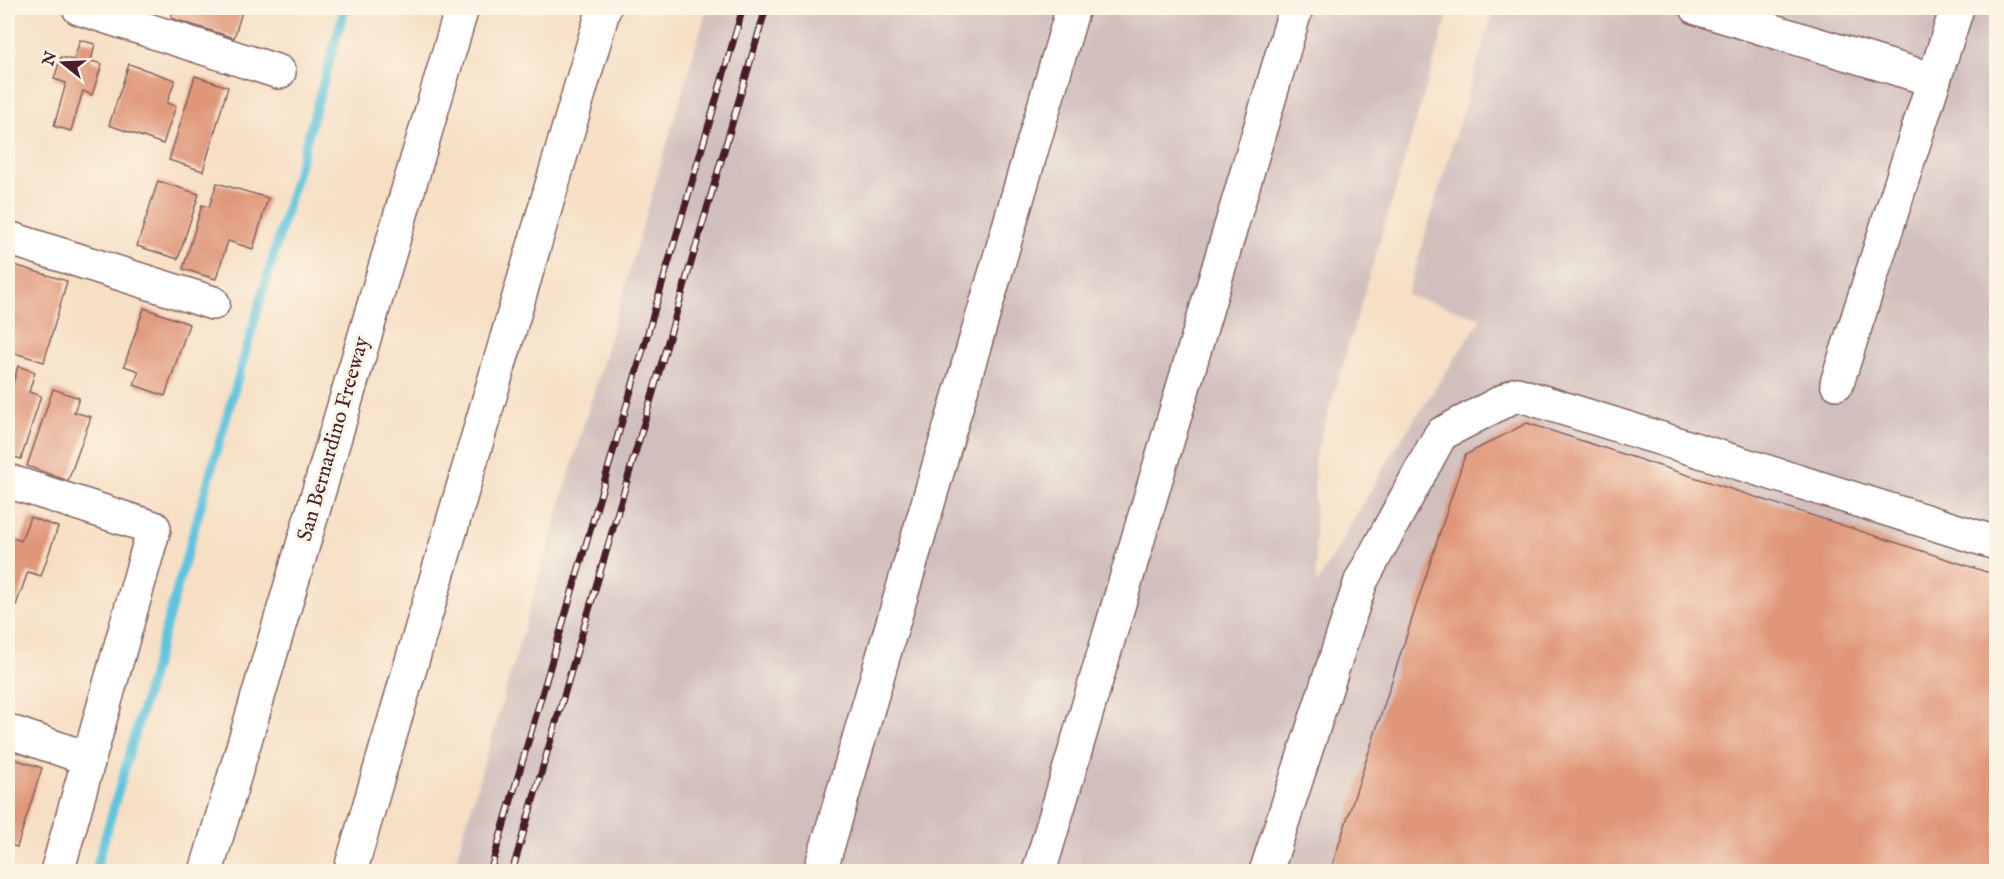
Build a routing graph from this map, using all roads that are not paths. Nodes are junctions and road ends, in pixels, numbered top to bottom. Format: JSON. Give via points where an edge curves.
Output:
{"nodes":[{"id":1,"x":79,"y":8,"type":"edge"},
{"id":2,"x":462,"y":8,"type":"edge"},
{"id":3,"x":604,"y":8,"type":"edge"},
{"id":4,"x":1073,"y":8,"type":"edge"},
{"id":5,"x":1296,"y":8,"type":"edge"},
{"id":6,"x":1697,"y":8,"type":"edge"},
{"id":7,"x":1957,"y":8,"type":"edge"},
{"id":8,"x":279,"y":72,"type":"dead end"},
{"id":9,"x":1934,"y":80,"type":"junction"},
{"id":10,"x":8,"y":238,"type":"edge"},
{"id":11,"x":213,"y":303,"type":"dead end"},
{"id":12,"x":1838,"y":383,"type":"dead end"},
{"id":13,"x":8,"y":481,"type":"edge"},
{"id":14,"x":1996,"y":543,"type":"edge"},
{"id":15,"x":8,"y":731,"type":"edge"},
{"id":16,"x":89,"y":759,"type":"junction"},
{"id":17,"x":57,"y":872,"type":"edge"},
{"id":18,"x":206,"y":872,"type":"edge"},
{"id":19,"x":350,"y":872,"type":"edge"},
{"id":20,"x":820,"y":872,"type":"edge"},
{"id":21,"x":1039,"y":872,"type":"edge"},
{"id":22,"x":1266,"y":872,"type":"edge"}],
"edges":[{"from":1,"to":8,"type":"main road"},
{"from":2,"to":18,"type":"main road","name":"San Bernardino Freeway"},
{"from":3,"to":19,"type":"main road"},
{"from":4,"to":20,"type":"main road"},
{"from":5,"to":21,"type":"main road"},
{"from":6,"to":9,"type":"main road"},
{"from":7,"to":9,"type":"main road"},
{"from":9,"to":12,"type":"main road"},
{"from":10,"to":11,"type":"main road"},
{"from":13,"to":16,"type":"main road","via":[[154,528]]},
{"from":14,"to":22,"type":"main road","via":[[1517,394],[1441,434],[1361,581]]},
{"from":15,"to":16,"type":"main road"},
{"from":16,"to":17,"type":"main road"}]}
